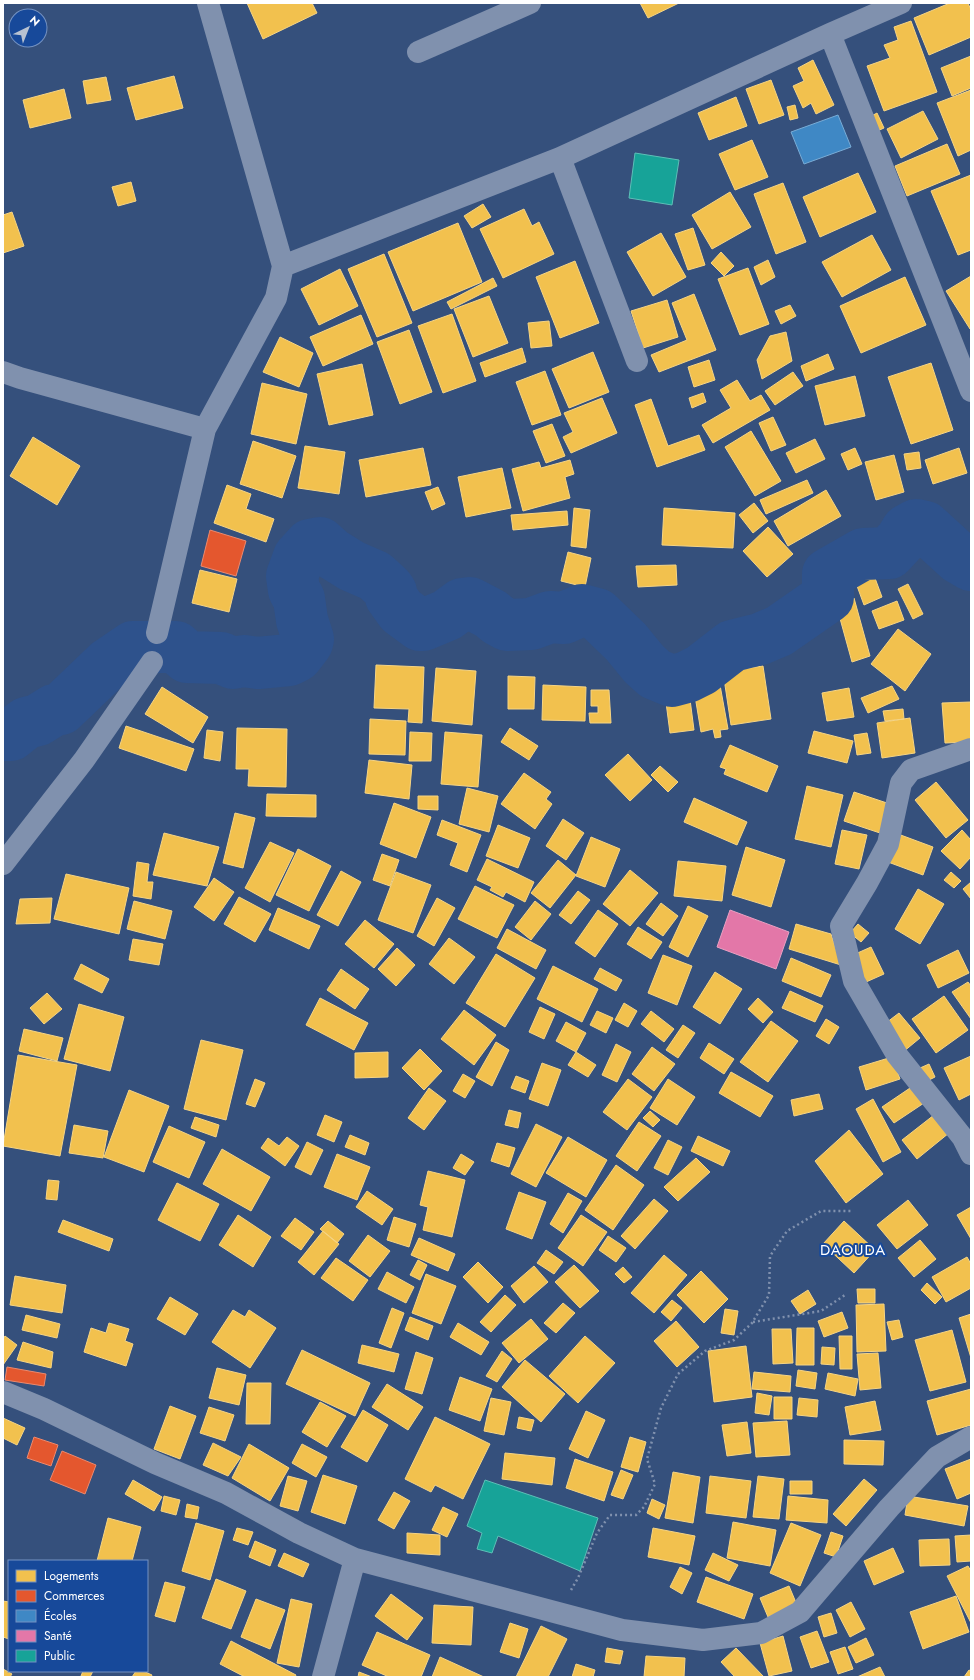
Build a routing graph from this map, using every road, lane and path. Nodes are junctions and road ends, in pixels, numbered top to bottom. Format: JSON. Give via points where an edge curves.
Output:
{"nodes":[{"id":1,"x":208,"y":3,"type":"edge"},
{"id":2,"x":530,"y":3,"type":"edge"},
{"id":3,"x":902,"y":3,"type":"edge"},
{"id":4,"x":830,"y":34,"type":"junction"},
{"id":5,"x":418,"y":52,"type":"dead end"},
{"id":6,"x":560,"y":158,"type":"junction"},
{"id":7,"x":283,"y":266,"type":"junction"},
{"id":8,"x":637,"y":361,"type":"dead end"},
{"id":9,"x":3,"y":372,"type":"edge"},
{"id":10,"x":971,"y":391,"type":"edge"},
{"id":11,"x":206,"y":429,"type":"junction"},
{"id":12,"x":157,"y":634,"type":"dead end"},
{"id":13,"x":152,"y":662,"type":"dead end"},
{"id":14,"x":971,"y":749,"type":"edge"},
{"id":15,"x":3,"y":864,"type":"edge"},
{"id":16,"x":968,"y":1141,"type":"edge"},
{"id":17,"x":851,"y":1211,"type":"dead end"},
{"id":18,"x":845,"y":1295,"type":"dead end"},
{"id":19,"x":752,"y":1323,"type":"junction"},
{"id":20,"x":3,"y":1392,"type":"edge"},
{"id":21,"x":971,"y":1437,"type":"edge"},
{"id":22,"x":355,"y":1559,"type":"junction"},
{"id":23,"x":557,"y":1613,"type":"junction"},
{"id":24,"x":323,"y":1677,"type":"edge"}],
"edges":[{"from":1,"to":7,"type":"street"},
{"from":2,"to":5,"type":"street"},
{"from":3,"to":4,"type":"street"},
{"from":4,"to":6,"type":"street"},
{"from":4,"to":10,"type":"street"},
{"from":6,"to":7,"type":"street"},
{"from":6,"to":8,"type":"street"},
{"from":7,"to":11,"type":"street","via":[[276,298]]},
{"from":9,"to":11,"type":"street"},
{"from":11,"to":12,"type":"street"},
{"from":13,"to":15,"type":"street","via":[[84,760]]},
{"from":14,"to":16,"type":"street","via":[[911,770],[901,783],[888,844],[841,926],[854,981],[897,1055]]},
{"from":17,"to":19,"type":"path","via":[[821,1211],[787,1231],[770,1256],[769,1295]]},
{"from":18,"to":19,"type":"path","via":[[821,1311]]},
{"from":19,"to":23,"type":"path","via":[[734,1340],[705,1351],[678,1374],[661,1408],[647,1459],[655,1484],[644,1506],[636,1515],[610,1515],[597,1533],[578,1578]]},
{"from":20,"to":22,"type":"street","via":[[226,1493],[299,1533]]},
{"from":21,"to":23,"type":"street","via":[[937,1457],[889,1508],[800,1612],[761,1633],[703,1640],[622,1630]]},
{"from":22,"to":23,"type":"street"},
{"from":22,"to":24,"type":"street"}]}
